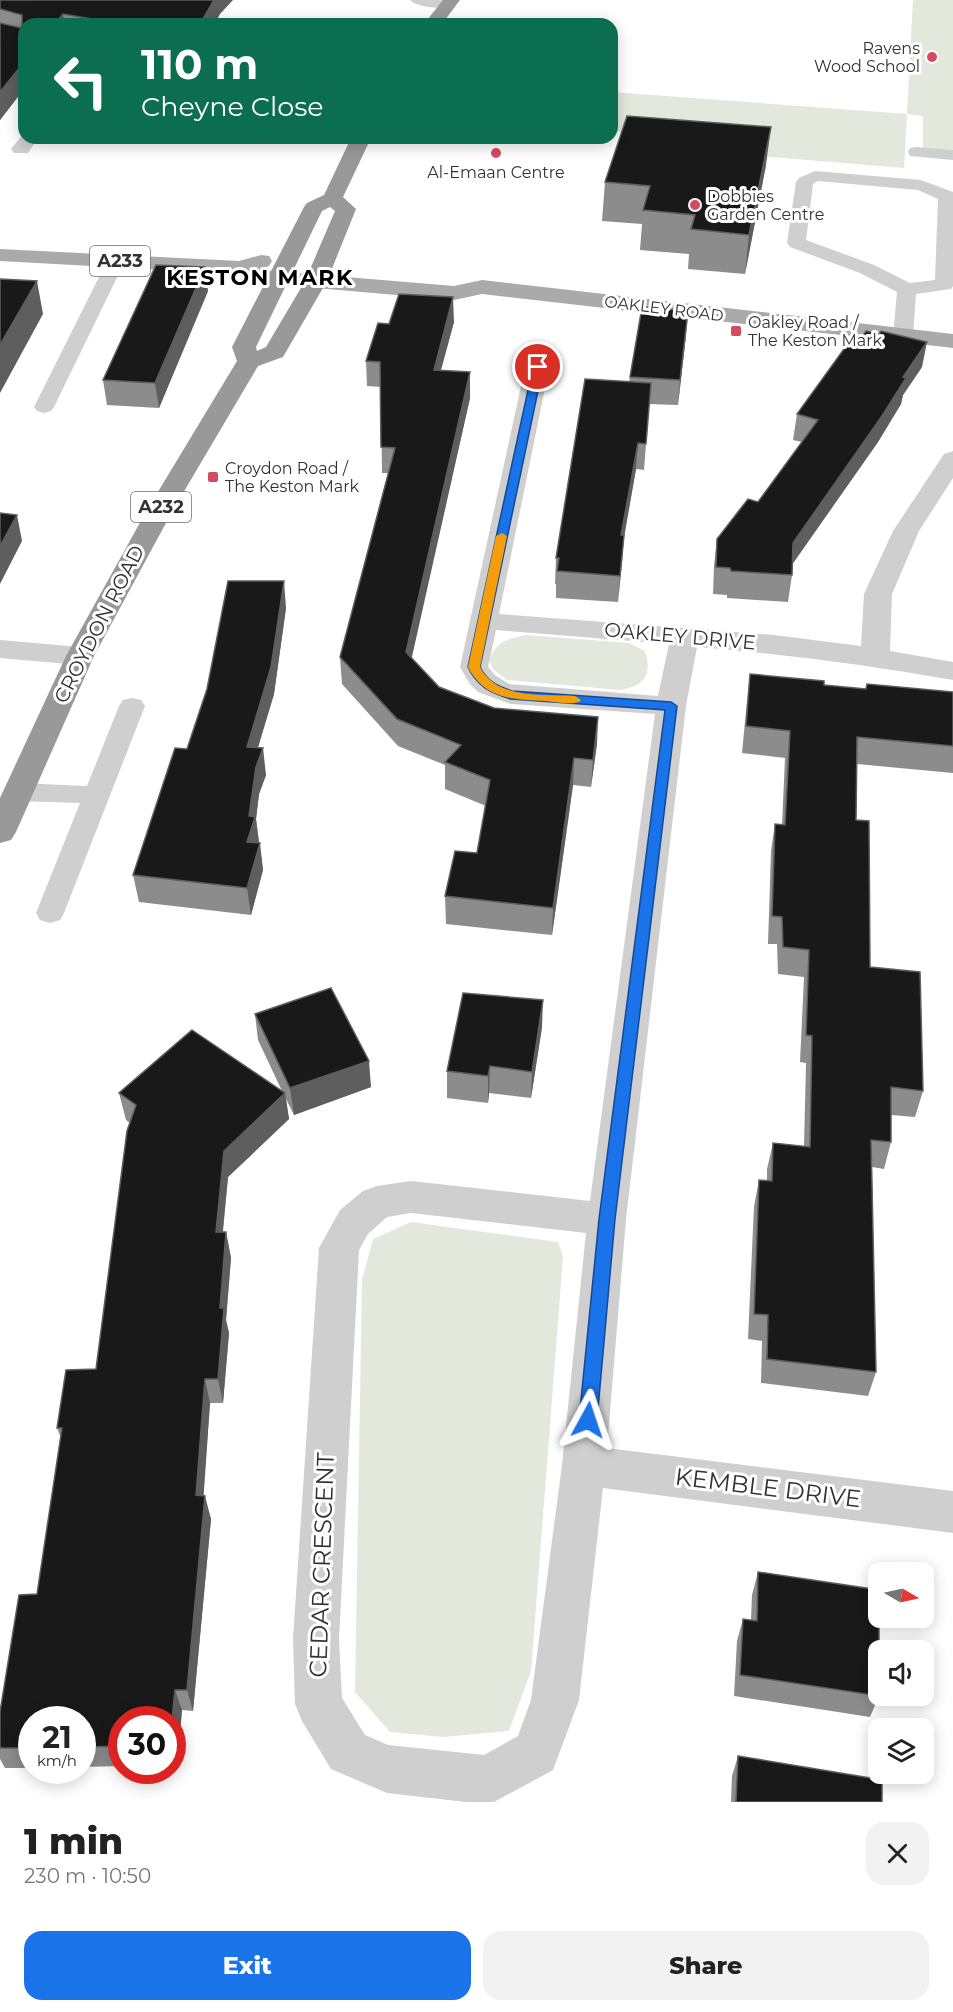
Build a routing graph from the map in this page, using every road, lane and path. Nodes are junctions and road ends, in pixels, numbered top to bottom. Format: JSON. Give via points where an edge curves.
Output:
{"nodes":[{"id":1,"x":417,"y":0,"type":"edge"},
{"id":2,"x":451,"y":2,"type":"edge"},
{"id":3,"x":438,"y":18,"type":"edge"},
{"id":4,"x":358,"y":144,"type":"edge"},
{"id":5,"x":916,"y":152,"type":"dead end"},
{"id":6,"x":953,"y":155,"type":"edge"},
{"id":7,"x":332,"y":199,"type":"junction"},
{"id":8,"x":0,"y":255,"type":"edge"},
{"id":9,"x":117,"y":261,"type":"junction"},
{"id":10,"x":285,"y":270,"type":"junction"},
{"id":11,"x":320,"y":272,"type":"junction"},
{"id":12,"x":907,"y":289,"type":"junction"},
{"id":13,"x":903,"y":336,"type":"junction"},
{"id":14,"x":953,"y":341,"type":"edge"},
{"id":15,"x":540,"y":354,"type":"dead end"},
{"id":16,"x":249,"y":361,"type":"junction"},
{"id":17,"x":44,"y":406,"type":"dead end"},
{"id":18,"x":953,"y":459,"type":"edge"},
{"id":19,"x":484,"y":621,"type":"junction"},
{"id":20,"x":685,"y":636,"type":"junction"},
{"id":21,"x":0,"y":649,"type":"edge"},
{"id":22,"x":80,"y":657,"type":"junction"},
{"id":23,"x":875,"y":657,"type":"junction"},
{"id":24,"x":953,"y":671,"type":"edge"},
{"id":25,"x":132,"y":706,"type":"dead end"},
{"id":26,"x":671,"y":706,"type":"junction"},
{"id":27,"x":18,"y":792,"type":"junction"},
{"id":28,"x":97,"y":795,"type":"junction"},
{"id":29,"x":0,"y":832,"type":"edge"},
{"id":30,"x":50,"y":912,"type":"dead end"},
{"id":31,"x":607,"y":1219,"type":"junction"},
{"id":32,"x":584,"y":1465,"type":"junction"},
{"id":33,"x":953,"y":1512,"type":"edge"}],
"edges":[{"from":1,"to":2,"type":"lane"},
{"from":2,"to":3,"type":"highway"},
{"from":4,"to":7,"type":"highway","name":"CROYDON ROAD","number":"A232"},
{"from":5,"to":6,"type":"lane"},
{"from":7,"to":10,"type":"highway","name":"CROYDON ROAD","number":"A232","via":[[314,207]]},
{"from":7,"to":11,"type":"highway","via":[[346,209]]},
{"from":8,"to":9,"type":"main road","number":"A233"},
{"from":9,"to":10,"type":"main road","number":"A233","via":[[241,268],[258,276]]},
{"from":9,"to":17,"type":"lane"},
{"from":10,"to":11,"type":"main road","name":"OAKLEY ROAD","number":"A233"},
{"from":10,"to":16,"type":"highway","name":"CROYDON ROAD","number":"A232","via":[[244,347]]},
{"from":11,"to":13,"type":"main road","name":"OAKLEY ROAD","number":"A233","via":[[454,293],[482,287]]},
{"from":11,"to":16,"type":"highway","via":[[275,352]]},
{"from":12,"to":12,"type":"lane","via":[[867,269],[796,243],[805,182],[815,176],[921,185],[947,196],[944,285]]},
{"from":12,"to":13,"type":"lane"},
{"from":13,"to":14,"type":"main road","name":"OAKLEY ROAD","number":"A233"},
{"from":15,"to":19,"type":"street"},
{"from":16,"to":22,"type":"highway","name":"CROYDON ROAD","number":"A232","via":[[160,510]]},
{"from":18,"to":23,"type":"street","via":[[906,531],[878,594]]},
{"from":19,"to":20,"type":"street","name":"OAKLEY DRIVE"},
{"from":19,"to":26,"type":"street","via":[[474,667],[480,680],[494,689],[511,695]]},
{"from":20,"to":23,"type":"street","name":"OAKLEY DRIVE"},
{"from":20,"to":26,"type":"street","name":"CEDAR CRESCENT"},
{"from":21,"to":22,"type":"street"},
{"from":22,"to":27,"type":"highway","name":"CROYDON ROAD","number":"A232"},
{"from":23,"to":24,"type":"street","name":"OAKLEY DRIVE"},
{"from":25,"to":28,"type":"lane"},
{"from":26,"to":31,"type":"street","name":"CEDAR CRESCENT"},
{"from":27,"to":28,"type":"lane"},
{"from":27,"to":29,"type":"highway","name":"CROYDON ROAD","number":"A232"},
{"from":28,"to":30,"type":"lane"},
{"from":31,"to":32,"type":"street","name":"CEDAR CRESCENT"},
{"from":31,"to":32,"type":"street","name":"CEDAR CRESCENT","via":[[411,1197],[377,1202],[354,1222],[339,1248],[316,1639],[319,1704],[348,1752],[387,1769],[488,1780],[536,1753],[555,1700]]},
{"from":32,"to":33,"type":"street","name":"KEMBLE DRIVE"}]}
